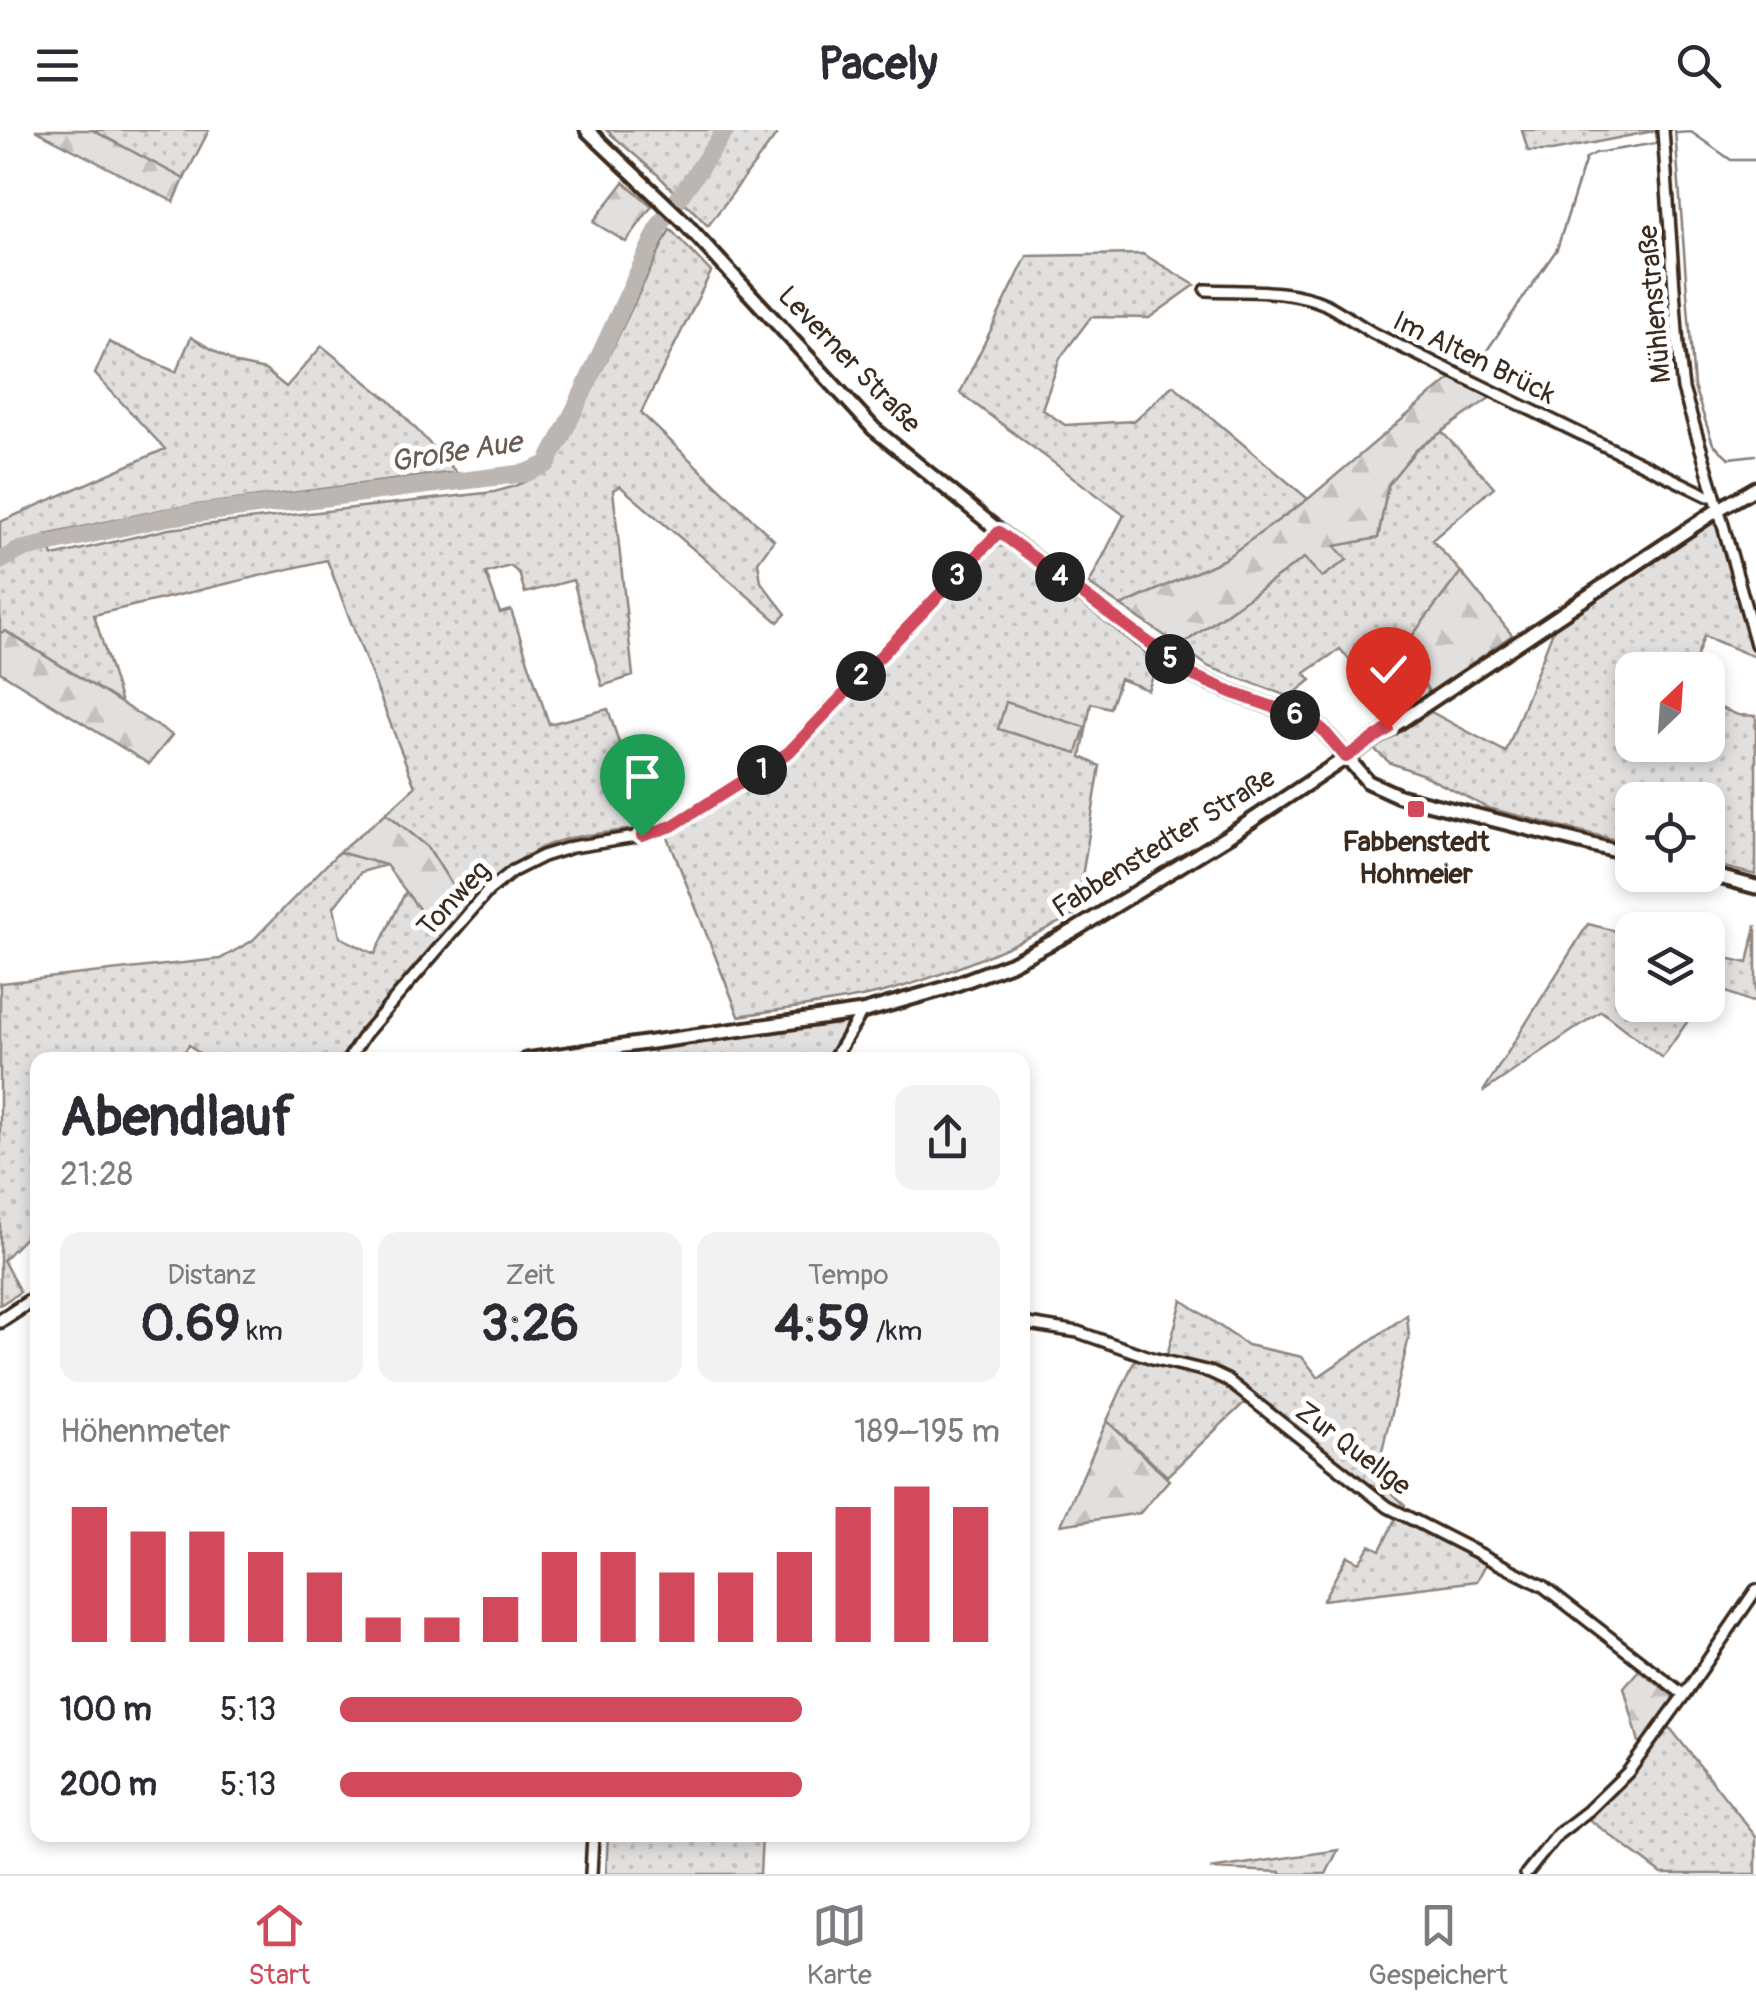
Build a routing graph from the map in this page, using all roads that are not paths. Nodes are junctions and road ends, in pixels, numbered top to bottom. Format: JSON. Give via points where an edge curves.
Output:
{"nodes":[{"id":1,"x":588,"y":130,"type":"edge"},
{"id":2,"x":1665,"y":137,"type":"edge"},
{"id":3,"x":1206,"y":290,"type":"dead end"},
{"id":4,"x":1756,"y":488,"type":"edge"},
{"id":5,"x":1717,"y":502,"type":"junction"},
{"id":6,"x":999,"y":532,"type":"junction"},
{"id":7,"x":1756,"y":644,"type":"edge"},
{"id":8,"x":1346,"y":757,"type":"junction"},
{"id":9,"x":1615,"y":851,"type":"edge"},
{"id":10,"x":1725,"y":879,"type":"edge"},
{"id":11,"x":1756,"y":887,"type":"edge"},
{"id":12,"x":862,"y":1012,"type":"junction"},
{"id":13,"x":353,"y":1052,"type":"edge"},
{"id":14,"x":582,"y":1052,"type":"edge"},
{"id":15,"x":837,"y":1052,"type":"edge"},
{"id":16,"x":30,"y":1301,"type":"edge"},
{"id":17,"x":0,"y":1321,"type":"edge"},
{"id":18,"x":1030,"y":1324,"type":"edge"},
{"id":19,"x":1756,"y":1590,"type":"edge"},
{"id":20,"x":1684,"y":1695,"type":"junction"},
{"id":21,"x":593,"y":1842,"type":"edge"},
{"id":22,"x":591,"y":1874,"type":"edge"},
{"id":23,"x":1526,"y":1874,"type":"edge"}],
"edges":[{"from":1,"to":6,"type":"street","name":"Leverner Straße","via":[[683,220],[874,429]]},
{"from":2,"to":5,"type":"street","name":"Mühlenstraße","via":[[1683,389]]},
{"from":3,"to":5,"type":"street","name":"Im Alten Brück","via":[[1280,294],[1326,305],[1372,334]]},
{"from":4,"to":5,"type":"street","name":"Fabbenstedter Straße"},
{"from":5,"to":7,"type":"street","name":"Mühlenstraße"},
{"from":5,"to":8,"type":"street","name":"Fabbenstedter Straße"},
{"from":6,"to":8,"type":"street","name":"Leverner Straße","via":[[1194,676],[1310,720]]},
{"from":6,"to":13,"type":"street","name":"Tonweg","via":[[789,752],[672,826],[572,847],[513,870]]},
{"from":8,"to":9,"type":"street","name":"Leverner Straße","via":[[1368,782],[1399,796]]},
{"from":8,"to":12,"type":"street","name":"Fabbenstedter Straße","via":[[1075,930],[1010,964]]},
{"from":10,"to":11,"type":"street"},
{"from":12,"to":14,"type":"street","name":"Fabbenstedter Straße"},
{"from":12,"to":15,"type":"street"},
{"from":16,"to":17,"type":"street"},
{"from":18,"to":20,"type":"street","name":"Zur Quellge","via":[[1078,1332],[1227,1380],[1388,1507],[1542,1586]]},
{"from":19,"to":20,"type":"street"},
{"from":20,"to":23,"type":"street","via":[[1628,1772],[1558,1834]]},
{"from":21,"to":22,"type":"street"}]}
